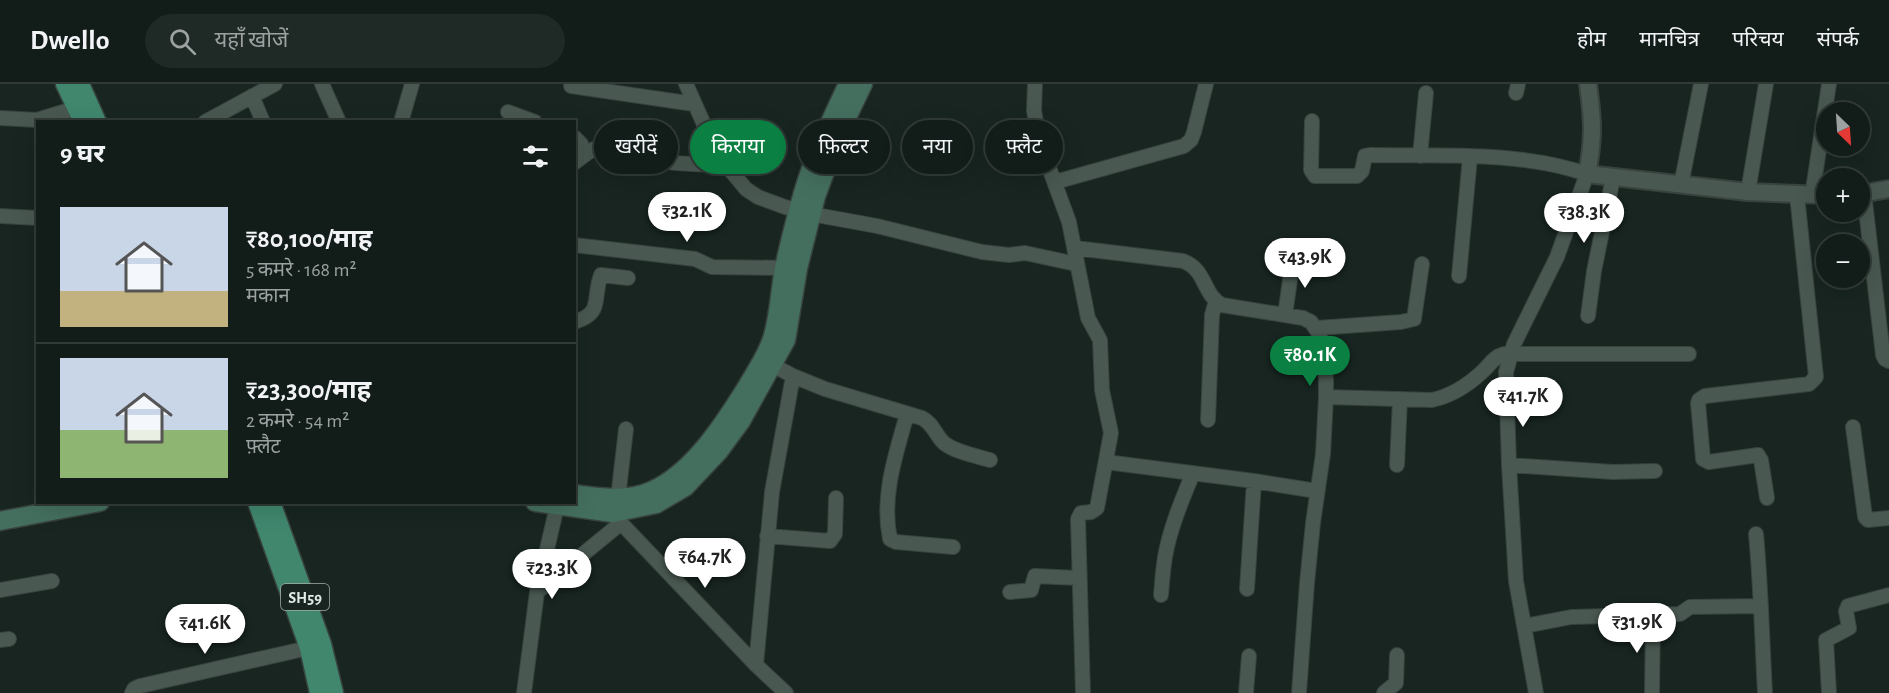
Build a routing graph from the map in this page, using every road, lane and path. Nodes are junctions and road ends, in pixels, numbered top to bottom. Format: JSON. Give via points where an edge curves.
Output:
{"nodes":[{"id":1,"x":65,"y":84,"type":"edge"},
{"id":2,"x":80,"y":84,"type":"edge"},
{"id":3,"x":275,"y":84,"type":"edge"},
{"id":4,"x":321,"y":84,"type":"edge"},
{"id":5,"x":412,"y":84,"type":"edge"},
{"id":6,"x":686,"y":84,"type":"edge"},
{"id":7,"x":849,"y":84,"type":"edge"},
{"id":8,"x":863,"y":84,"type":"edge"},
{"id":9,"x":1206,"y":84,"type":"edge"},
{"id":10,"x":1588,"y":84,"type":"edge"},
{"id":11,"x":1701,"y":84,"type":"edge"},
{"id":12,"x":1766,"y":84,"type":"edge"},
{"id":13,"x":1829,"y":84,"type":"edge"},
{"id":14,"x":571,"y":86,"type":"dead end"},
{"id":15,"x":1031,"y":86,"type":"edge"},
{"id":16,"x":1426,"y":93,"type":"dead end"},
{"id":17,"x":252,"y":96,"type":"junction"},
{"id":18,"x":694,"y":104,"type":"junction"},
{"id":19,"x":508,"y":112,"type":"dead end"},
{"id":20,"x":79,"y":115,"type":"edge"},
{"id":21,"x":0,"y":118,"type":"edge"},
{"id":22,"x":96,"y":120,"type":"edge"},
{"id":23,"x":209,"y":120,"type":"edge"},
{"id":24,"x":262,"y":120,"type":"edge"},
{"id":25,"x":338,"y":120,"type":"edge"},
{"id":26,"x":402,"y":120,"type":"edge"},
{"id":27,"x":530,"y":120,"type":"edge"},
{"id":28,"x":702,"y":120,"type":"edge"},
{"id":29,"x":1312,"y":120,"type":"dead end"},
{"id":30,"x":576,"y":139,"type":"edge"},
{"id":31,"x":1420,"y":156,"type":"junction"},
{"id":32,"x":1470,"y":157,"type":"junction"},
{"id":33,"x":580,"y":159,"type":"edge"},
{"id":34,"x":690,"y":163,"type":"edge"},
{"id":35,"x":734,"y":174,"type":"edge"},
{"id":36,"x":1587,"y":174,"type":"junction"},
{"id":37,"x":1613,"y":178,"type":"junction"},
{"id":38,"x":1055,"y":182,"type":"junction"},
{"id":39,"x":1681,"y":185,"type":"junction"},
{"id":40,"x":1889,"y":189,"type":"edge"},
{"id":41,"x":1748,"y":192,"type":"junction"},
{"id":42,"x":1870,"y":193,"type":"edge"},
{"id":43,"x":1812,"y":195,"type":"edge"},
{"id":44,"x":805,"y":213,"type":"junction"},
{"id":45,"x":0,"y":216,"type":"edge"},
{"id":46,"x":36,"y":218,"type":"edge"},
{"id":47,"x":1866,"y":222,"type":"edge"},
{"id":48,"x":576,"y":245,"type":"edge"},
{"id":49,"x":1075,"y":248,"type":"junction"},
{"id":50,"x":1293,"y":259,"type":"dead end"},
{"id":51,"x":1076,"y":264,"type":"junction"},
{"id":52,"x":1422,"y":264,"type":"dead end"},
{"id":53,"x":791,"y":268,"type":"junction"},
{"id":54,"x":1459,"y":276,"type":"dead end"},
{"id":55,"x":628,"y":278,"type":"dead end"},
{"id":56,"x":1216,"y":301,"type":"junction"},
{"id":57,"x":1285,"y":315,"type":"junction"},
{"id":58,"x":1588,"y":316,"type":"dead end"},
{"id":59,"x":576,"y":322,"type":"edge"},
{"id":60,"x":1317,"y":328,"type":"junction"},
{"id":61,"x":1511,"y":353,"type":"junction"},
{"id":62,"x":1689,"y":354,"type":"dead end"},
{"id":63,"x":1889,"y":361,"type":"edge"},
{"id":64,"x":768,"y":362,"type":"junction"},
{"id":65,"x":793,"y":376,"type":"junction"},
{"id":66,"x":1326,"y":397,"type":"junction"},
{"id":67,"x":1400,"y":399,"type":"junction"},
{"id":68,"x":907,"y":414,"type":"junction"},
{"id":69,"x":1208,"y":420,"type":"dead end"},
{"id":70,"x":1853,"y":427,"type":"dead end"},
{"id":71,"x":626,"y":429,"type":"dead end"},
{"id":72,"x":990,"y":460,"type":"dead end"},
{"id":73,"x":1106,"y":462,"type":"junction"},
{"id":74,"x":1397,"y":465,"type":"dead end"},
{"id":75,"x":1509,"y":465,"type":"junction"},
{"id":76,"x":1655,"y":471,"type":"dead end"},
{"id":77,"x":1193,"y":473,"type":"junction"},
{"id":78,"x":1254,"y":481,"type":"junction"},
{"id":79,"x":1317,"y":491,"type":"junction"},
{"id":80,"x":576,"y":495,"type":"edge"},
{"id":81,"x":836,"y":498,"type":"dead end"},
{"id":82,"x":1767,"y":498,"type":"dead end"},
{"id":83,"x":36,"y":501,"type":"edge"},
{"id":84,"x":89,"y":504,"type":"edge"},
{"id":85,"x":258,"y":504,"type":"edge"},
{"id":86,"x":272,"y":504,"type":"edge"},
{"id":87,"x":558,"y":504,"type":"edge"},
{"id":88,"x":0,"y":508,"type":"edge"},
{"id":89,"x":615,"y":508,"type":"junction"},
{"id":90,"x":1889,"y":518,"type":"edge"},
{"id":91,"x":0,"y":521,"type":"edge"},
{"id":92,"x":1756,"y":534,"type":"dead end"},
{"id":93,"x":767,"y":536,"type":"junction"},
{"id":94,"x":953,"y":547,"type":"dead end"},
{"id":95,"x":1078,"y":578,"type":"junction"},
{"id":96,"x":52,"y":581,"type":"dead end"},
{"id":97,"x":1247,"y":588,"type":"dead end"},
{"id":98,"x":0,"y":590,"type":"edge"},
{"id":99,"x":537,"y":592,"type":"junction"},
{"id":100,"x":1010,"y":592,"type":"dead end"},
{"id":101,"x":1161,"y":595,"type":"dead end"},
{"id":102,"x":1889,"y":596,"type":"edge"},
{"id":103,"x":1761,"y":606,"type":"junction"},
{"id":104,"x":1653,"y":615,"type":"junction"},
{"id":105,"x":1525,"y":626,"type":"junction"},
{"id":106,"x":316,"y":646,"type":"junction"},
{"id":107,"x":1397,"y":655,"type":"dead end"},
{"id":108,"x":1249,"y":656,"type":"dead end"},
{"id":109,"x":756,"y":665,"type":"junction"},
{"id":110,"x":132,"y":693,"type":"edge"},
{"id":111,"x":319,"y":693,"type":"edge"},
{"id":112,"x":334,"y":693,"type":"edge"},
{"id":113,"x":524,"y":693,"type":"edge"},
{"id":114,"x":786,"y":693,"type":"edge"},
{"id":115,"x":1083,"y":693,"type":"edge"},
{"id":116,"x":1246,"y":693,"type":"edge"},
{"id":117,"x":1299,"y":693,"type":"edge"},
{"id":118,"x":1384,"y":693,"type":"edge"},
{"id":119,"x":1536,"y":693,"type":"edge"},
{"id":120,"x":1652,"y":693,"type":"edge"},
{"id":121,"x":1765,"y":693,"type":"edge"},
{"id":122,"x":1829,"y":693,"type":"edge"}],
"edges":[{"from":1,"to":20,"type":"main road"},
{"from":2,"to":22,"type":"main road"},
{"from":3,"to":17,"type":"street"},
{"from":4,"to":25,"type":"street"},
{"from":5,"to":26,"type":"street"},
{"from":6,"to":18,"type":"street"},
{"from":7,"to":44,"type":"main road","via":[[812,165]]},
{"from":8,"to":44,"type":"main road"},
{"from":9,"to":38,"type":"street","via":[[1194,132],[1184,146]]},
{"from":10,"to":36,"type":"street","via":[[1593,123]]},
{"from":11,"to":39,"type":"street"},
{"from":12,"to":41,"type":"street"},
{"from":13,"to":43,"type":"street"},
{"from":14,"to":18,"type":"street"},
{"from":15,"to":38,"type":"street","via":[[1040,143]]},
{"from":16,"to":31,"type":"street"},
{"from":17,"to":23,"type":"street"},
{"from":17,"to":24,"type":"street"},
{"from":18,"to":28,"type":"street"},
{"from":19,"to":27,"type":"street"},
{"from":20,"to":21,"type":"street","via":[[36,120]]},
{"from":29,"to":31,"type":"street","via":[[1311,170],[1315,176],[1357,176],[1368,155]]},
{"from":30,"to":33,"type":"street","via":[[581,144]]},
{"from":31,"to":32,"type":"street"},
{"from":32,"to":36,"type":"street","via":[[1537,163]]},
{"from":32,"to":54,"type":"street"},
{"from":33,"to":34,"type":"street","via":[[598,147],[607,146],[662,162]]},
{"from":35,"to":44,"type":"street","via":[[746,189]]},
{"from":36,"to":37,"type":"street"},
{"from":36,"to":61,"type":"street","via":[[1557,257]]},
{"from":37,"to":39,"type":"street"},
{"from":37,"to":58,"type":"street"},
{"from":38,"to":49,"type":"street"},
{"from":39,"to":41,"type":"street"},
{"from":40,"to":42,"type":"street"},
{"from":41,"to":43,"type":"street"},
{"from":43,"to":82,"type":"street","via":[[1816,377],[1809,384],[1705,396],[1698,403],[1704,459],[1709,462],[1758,455]]},
{"from":44,"to":51,"type":"street","via":[[982,252],[1025,253]]},
{"from":44,"to":53,"type":"main road"},
{"from":45,"to":46,"type":"street"},
{"from":47,"to":63,"type":"street","via":[[1883,355]]},
{"from":48,"to":53,"type":"street","via":[[695,259],[712,267]]},
{"from":49,"to":51,"type":"street"},
{"from":49,"to":56,"type":"street","via":[[1183,261],[1196,268]]},
{"from":50,"to":57,"type":"street"},
{"from":51,"to":73,"type":"street","via":[[1088,318],[1100,340],[1102,390],[1111,433]]},
{"from":52,"to":60,"type":"street","via":[[1414,319]]},
{"from":53,"to":64,"type":"main road","via":[[786,340]]},
{"from":55,"to":59,"type":"street","via":[[602,275],[594,312]]},
{"from":56,"to":57,"type":"street"},
{"from":56,"to":69,"type":"street"},
{"from":57,"to":60,"type":"street","via":[[1303,318]]},
{"from":60,"to":66,"type":"street","via":[[1323,345]]},
{"from":61,"to":62,"type":"street"},
{"from":61,"to":67,"type":"street","via":[[1497,356],[1477,376],[1443,398]]},
{"from":61,"to":75,"type":"street","via":[[1505,385]]},
{"from":64,"to":65,"type":"street"},
{"from":64,"to":89,"type":"main road","via":[[741,421],[685,487],[656,504]]},
{"from":65,"to":68,"type":"street"},
{"from":65,"to":93,"type":"street"},
{"from":66,"to":67,"type":"street"},
{"from":66,"to":79,"type":"street"},
{"from":67,"to":74,"type":"street"},
{"from":68,"to":72,"type":"street","via":[[928,421],[947,445]]},
{"from":68,"to":94,"type":"street","via":[[888,490],[890,538],[896,542]]},
{"from":70,"to":90,"type":"street","via":[[1865,517]]},
{"from":71,"to":89,"type":"street"},
{"from":73,"to":77,"type":"street"},
{"from":73,"to":95,"type":"street","via":[[1097,508],[1082,513],[1078,519]]},
{"from":75,"to":76,"type":"street","via":[[1601,472]]},
{"from":75,"to":105,"type":"street","via":[[1516,581]]},
{"from":77,"to":78,"type":"street"},
{"from":77,"to":101,"type":"street","via":[[1170,537]]},
{"from":78,"to":79,"type":"street"},
{"from":78,"to":97,"type":"street"},
{"from":79,"to":117,"type":"street"},
{"from":80,"to":89,"type":"main road"},
{"from":81,"to":93,"type":"street","via":[[835,534],[830,541]]},
{"from":83,"to":88,"type":"main road"},
{"from":84,"to":91,"type":"main road"},
{"from":85,"to":106,"type":"main road","number":"SH59"},
{"from":86,"to":106,"type":"main road","number":"SH59"},
{"from":87,"to":89,"type":"main road"},
{"from":87,"to":99,"type":"street"},
{"from":89,"to":99,"type":"street"},
{"from":89,"to":109,"type":"street"},
{"from":92,"to":103,"type":"street"},
{"from":93,"to":109,"type":"street"},
{"from":95,"to":100,"type":"street","via":[[1035,576],[1031,590]]},
{"from":95,"to":115,"type":"street"},
{"from":96,"to":98,"type":"street"},
{"from":99,"to":113,"type":"street"},
{"from":102,"to":122,"type":"street","via":[[1848,606],[1849,628],[1826,640]]},
{"from":103,"to":104,"type":"street","via":[[1690,607],[1680,614]]},
{"from":103,"to":121,"type":"street"},
{"from":104,"to":105,"type":"street","via":[[1571,617]]},
{"from":104,"to":120,"type":"street"},
{"from":105,"to":119,"type":"street"},
{"from":106,"to":110,"type":"street","via":[[140,686]]},
{"from":106,"to":111,"type":"main road","number":"SH59"},
{"from":106,"to":112,"type":"main road","number":"SH59"},
{"from":107,"to":118,"type":"street","via":[[1396,683]]},
{"from":108,"to":116,"type":"street"},
{"from":109,"to":114,"type":"street"}]}
